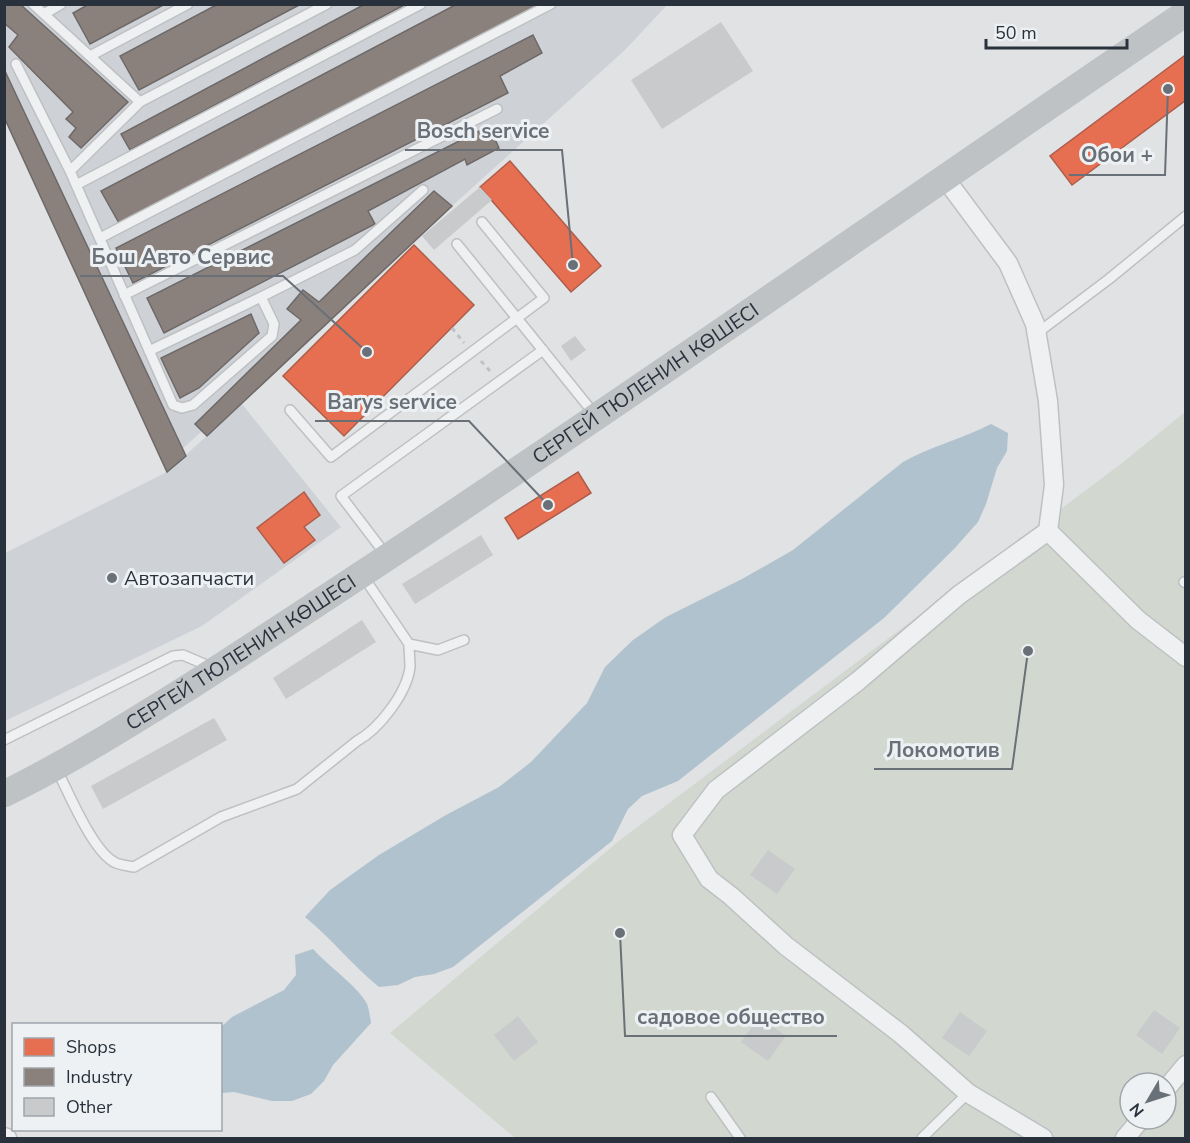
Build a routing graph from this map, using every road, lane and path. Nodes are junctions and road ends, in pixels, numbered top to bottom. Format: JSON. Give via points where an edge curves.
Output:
{"nodes":[{"id":1,"x":33,"y":4,"type":"edge"},
{"id":2,"x":61,"y":4,"type":"edge"},
{"id":3,"x":188,"y":4,"type":"edge"},
{"id":4,"x":327,"y":4,"type":"edge"},
{"id":5,"x":421,"y":4,"type":"edge"},
{"id":6,"x":551,"y":4,"type":"edge"},
{"id":7,"x":1185,"y":13,"type":"edge"},
{"id":8,"x":44,"y":14,"type":"junction"},
{"id":9,"x":90,"y":56,"type":"junction"},
{"id":10,"x":16,"y":64,"type":"dead end"},
{"id":11,"x":140,"y":102,"type":"junction"},
{"id":12,"x":497,"y":110,"type":"dead end"},
{"id":13,"x":70,"y":171,"type":"junction"},
{"id":14,"x":944,"y":177,"type":"junction"},
{"id":15,"x":76,"y":185,"type":"junction"},
{"id":16,"x":423,"y":190,"type":"dead end"},
{"id":17,"x":1185,"y":216,"type":"edge"},
{"id":18,"x":482,"y":222,"type":"dead end"},
{"id":19,"x":100,"y":238,"type":"junction"},
{"id":20,"x":456,"y":244,"type":"dead end"},
{"id":21,"x":124,"y":295,"type":"junction"},
{"id":22,"x":261,"y":297,"type":"junction"},
{"id":23,"x":517,"y":318,"type":"junction"},
{"id":24,"x":1036,"y":334,"type":"junction"},
{"id":25,"x":543,"y":350,"type":"junction"},
{"id":26,"x":149,"y":351,"type":"junction"},
{"id":27,"x":290,"y":410,"type":"dead end"},
{"id":28,"x":598,"y":418,"type":"junction"},
{"id":29,"x":1048,"y":531,"type":"junction"},
{"id":30,"x":387,"y":557,"type":"junction"},
{"id":31,"x":362,"y":574,"type":"junction"},
{"id":32,"x":464,"y":640,"type":"dead end"},
{"id":33,"x":409,"y":644,"type":"junction"},
{"id":34,"x":1185,"y":657,"type":"edge"},
{"id":35,"x":217,"y":669,"type":"junction"},
{"id":36,"x":4,"y":740,"type":"edge"},
{"id":37,"x":56,"y":768,"type":"junction"},
{"id":38,"x":4,"y":794,"type":"edge"},
{"id":39,"x":968,"y":1093,"type":"junction"},
{"id":40,"x":711,"y":1097,"type":"dead end"},
{"id":41,"x":740,"y":1138,"type":"edge"},
{"id":42,"x":922,"y":1138,"type":"edge"},
{"id":43,"x":1043,"y":1138,"type":"edge"}],
"edges":[{"from":1,"to":8,"type":"lane"},
{"from":2,"to":8,"type":"lane"},
{"from":3,"to":9,"type":"lane"},
{"from":4,"to":11,"type":"lane"},
{"from":5,"to":15,"type":"lane"},
{"from":6,"to":19,"type":"lane"},
{"from":7,"to":14,"type":"main road","name":"СЕРГЕЙ ТЮЛЕНИН КӨШЕСІ"},
{"from":8,"to":9,"type":"lane"},
{"from":9,"to":11,"type":"lane"},
{"from":10,"to":13,"type":"lane"},
{"from":11,"to":13,"type":"lane"},
{"from":12,"to":21,"type":"lane"},
{"from":13,"to":15,"type":"lane"},
{"from":14,"to":24,"type":"street","via":[[1008,263]]},
{"from":14,"to":28,"type":"main road","name":"СЕРГЕЙ ТЮЛЕНИН КӨШЕСІ"},
{"from":15,"to":19,"type":"lane"},
{"from":16,"to":22,"type":"lane","via":[[355,250]]},
{"from":17,"to":24,"type":"lane"},
{"from":18,"to":23,"type":"lane","via":[[544,298]]},
{"from":19,"to":21,"type":"lane"},
{"from":20,"to":23,"type":"lane"},
{"from":21,"to":26,"type":"lane"},
{"from":22,"to":26,"type":"lane"},
{"from":22,"to":26,"type":"lane","via":[[274,324],[272,336],[193,405],[173,405]]},
{"from":23,"to":25,"type":"lane"},
{"from":23,"to":27,"type":"lane","via":[[331,457]]},
{"from":24,"to":29,"type":"street","via":[[1048,401],[1054,485]]},
{"from":25,"to":28,"type":"lane"},
{"from":25,"to":30,"type":"lane","via":[[341,496]]},
{"from":28,"to":30,"type":"main road","name":"СЕРГЕЙ ТЮЛЕНИН КӨШЕСІ"},
{"from":29,"to":34,"type":"street","via":[[1138,620]]},
{"from":29,"to":39,"type":"street","via":[[959,595],[858,681],[716,790],[682,835],[709,879]]},
{"from":30,"to":31,"type":"main road","name":"СЕРГЕЙ ТЮЛЕНИН КӨШЕСІ"},
{"from":31,"to":33,"type":"lane"},
{"from":31,"to":35,"type":"main road","name":"СЕРГЕЙ ТЮЛЕНИН КӨШЕСІ"},
{"from":32,"to":33,"type":"lane","via":[[438,650]]},
{"from":33,"to":37,"type":"lane","via":[[410,668],[401,692],[367,736],[297,789],[221,817],[134,867],[116,863],[101,852]]},
{"from":35,"to":36,"type":"lane","via":[[183,655],[173,656]]},
{"from":35,"to":37,"type":"main road","name":"СЕРГЕЙ ТЮЛЕНИН КӨШЕСІ"},
{"from":37,"to":38,"type":"main road","name":"СЕРГЕЙ ТЮЛЕНИН КӨШЕСІ"},
{"from":39,"to":42,"type":"lane"},
{"from":39,"to":43,"type":"street"},
{"from":40,"to":41,"type":"lane"}]}
